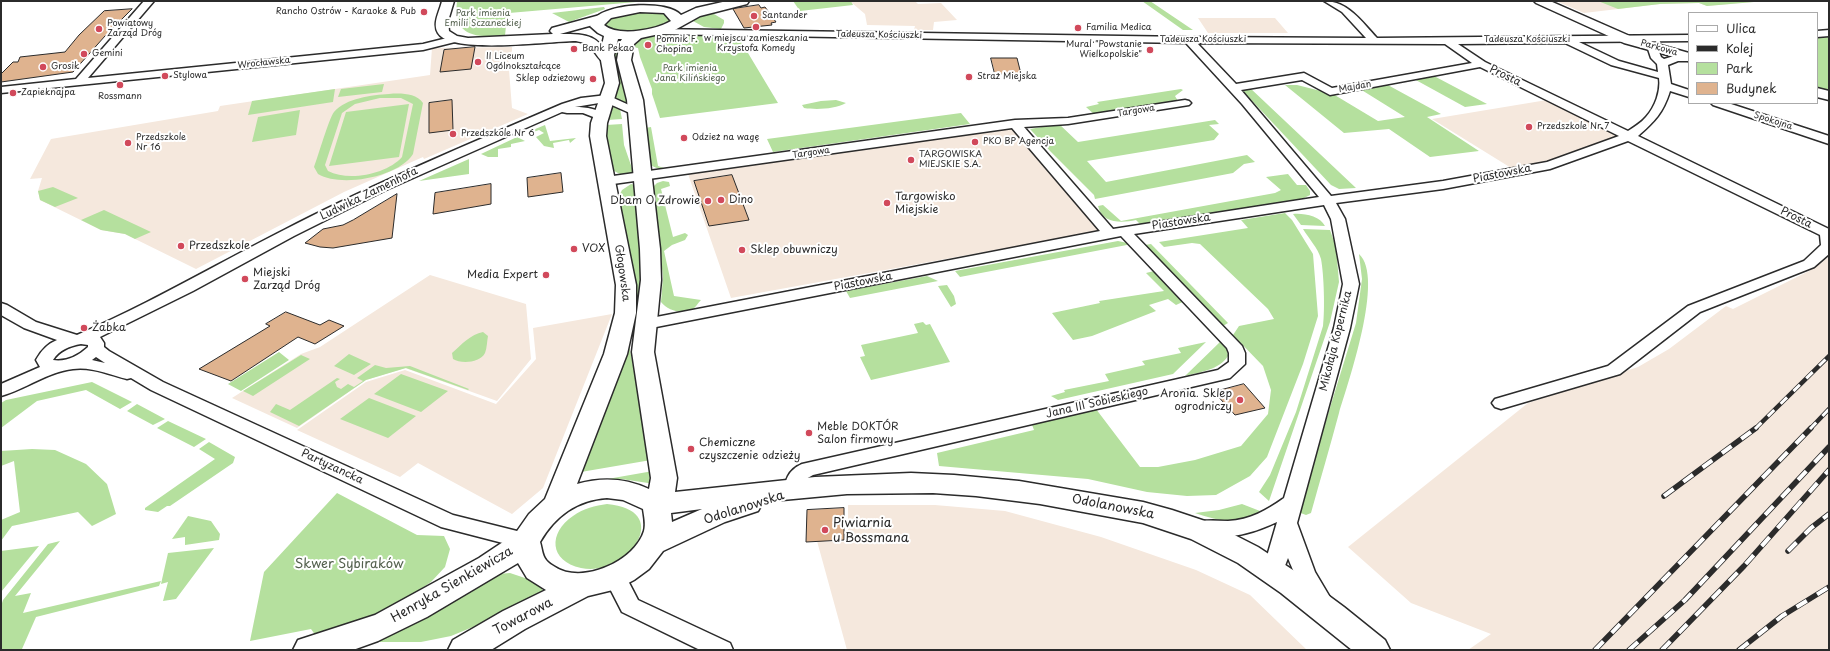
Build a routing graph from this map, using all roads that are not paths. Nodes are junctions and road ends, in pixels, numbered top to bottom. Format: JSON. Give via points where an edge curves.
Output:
{"nodes":[{"id":1,"x":149,"y":1,"type":"edge"},
{"id":2,"x":713,"y":1,"type":"edge"},
{"id":3,"x":743,"y":1,"type":"edge"},
{"id":4,"x":1329,"y":1,"type":"edge"},
{"id":5,"x":1540,"y":1,"type":"edge"},
{"id":6,"x":447,"y":5,"type":"edge"},
{"id":7,"x":660,"y":8,"type":"junction"},
{"id":8,"x":678,"y":21,"type":"junction"},
{"id":9,"x":603,"y":27,"type":"junction"},
{"id":10,"x":457,"y":31,"type":"junction"},
{"id":11,"x":657,"y":31,"type":"junction"},
{"id":12,"x":716,"y":31,"type":"junction"},
{"id":13,"x":1829,"y":33,"type":"edge"},
{"id":14,"x":638,"y":34,"type":"junction"},
{"id":15,"x":1818,"y":34,"type":"edge"},
{"id":16,"x":1688,"y":38,"type":"edge"},
{"id":17,"x":526,"y":39,"type":"junction"},
{"id":18,"x":1674,"y":39,"type":"junction"},
{"id":19,"x":1189,"y":40,"type":"junction"},
{"id":20,"x":1374,"y":40,"type":"junction"},
{"id":21,"x":1568,"y":40,"type":"junction"},
{"id":22,"x":1628,"y":40,"type":"junction"},
{"id":23,"x":1447,"y":41,"type":"junction"},
{"id":24,"x":1652,"y":46,"type":"junction"},
{"id":25,"x":1688,"y":56,"type":"edge"},
{"id":26,"x":1688,"y":57,"type":"edge"},
{"id":27,"x":1688,"y":57,"type":"edge"},
{"id":28,"x":607,"y":60,"type":"junction"},
{"id":29,"x":1481,"y":64,"type":"junction"},
{"id":30,"x":1664,"y":75,"type":"junction"},
{"id":31,"x":79,"y":82,"type":"junction"},
{"id":32,"x":1232,"y":88,"type":"junction"},
{"id":33,"x":1,"y":90,"type":"edge"},
{"id":34,"x":1818,"y":92,"type":"edge"},
{"id":35,"x":1688,"y":93,"type":"edge"},
{"id":36,"x":1829,"y":96,"type":"edge"},
{"id":37,"x":608,"y":98,"type":"junction"},
{"id":38,"x":1185,"y":103,"type":"dead end"},
{"id":39,"x":1720,"y":104,"type":"edge"},
{"id":40,"x":555,"y":111,"type":"junction"},
{"id":41,"x":636,"y":112,"type":"junction"},
{"id":42,"x":601,"y":117,"type":"junction"},
{"id":43,"x":1016,"y":124,"type":"junction"},
{"id":44,"x":1630,"y":136,"type":"junction"},
{"id":45,"x":1829,"y":140,"type":"edge"},
{"id":46,"x":642,"y":176,"type":"junction"},
{"id":47,"x":606,"y":181,"type":"junction"},
{"id":48,"x":1328,"y":200,"type":"junction"},
{"id":49,"x":1124,"y":231,"type":"junction"},
{"id":50,"x":1110,"y":234,"type":"junction"},
{"id":51,"x":1,"y":308,"type":"edge"},
{"id":52,"x":646,"y":324,"type":"junction"},
{"id":53,"x":30,"y":325,"type":"junction"},
{"id":54,"x":87,"y":342,"type":"junction"},
{"id":55,"x":53,"y":359,"type":"junction"},
{"id":56,"x":73,"y":363,"type":"junction"},
{"id":57,"x":144,"y":378,"type":"junction"},
{"id":58,"x":1,"y":390,"type":"edge"},
{"id":59,"x":1501,"y":403,"type":"dead end"},
{"id":60,"x":804,"y":489,"type":"junction"},
{"id":61,"x":1293,"y":502,"type":"junction"},
{"id":62,"x":656,"y":504,"type":"junction"},
{"id":63,"x":556,"y":505,"type":"junction"},
{"id":64,"x":1287,"y":523,"type":"junction"},
{"id":65,"x":1191,"y":527,"type":"junction"},
{"id":66,"x":526,"y":541,"type":"junction"},
{"id":67,"x":654,"y":543,"type":"junction"},
{"id":68,"x":1274,"y":570,"type":"junction"},
{"id":69,"x":615,"y":577,"type":"junction"},
{"id":70,"x":583,"y":585,"type":"junction"},
{"id":71,"x":1331,"y":615,"type":"junction"},
{"id":72,"x":309,"y":650,"type":"edge"},
{"id":73,"x":464,"y":650,"type":"edge"},
{"id":74,"x":722,"y":650,"type":"edge"},
{"id":75,"x":1374,"y":650,"type":"edge"}],
"edges":[{"from":1,"to":31,"type":"street"},
{"from":2,"to":7,"type":"main road"},
{"from":3,"to":8,"type":"main road","via":[[695,13]]},
{"from":4,"to":20,"type":"street","via":[[1345,10]]},
{"from":5,"to":22,"type":"street","name":"Parkowa"},
{"from":6,"to":10,"type":"street"},
{"from":6,"to":10,"type":"street","via":[[443,15],[443,31],[447,36]]},
{"from":7,"to":8,"type":"main road","via":[[671,11]]},
{"from":7,"to":9,"type":"main road","via":[[614,12]]},
{"from":8,"to":11,"type":"main road"},
{"from":8,"to":12,"type":"street","name":"Tadeusza Kościuszki"},
{"from":9,"to":10,"type":"street","name":"Wrocławska","via":[[486,38]]},
{"from":9,"to":14,"type":"main road"},
{"from":9,"to":17,"type":"street","name":"Wrocławska"},
{"from":9,"to":28,"type":"main road","name":"Głogowska","via":[[611,40]]},
{"from":10,"to":17,"type":"street","name":"Wrocławska","via":[[478,42]]},
{"from":10,"to":31,"type":"street","name":"Wrocławska","via":[[423,46]]},
{"from":11,"to":12,"type":"street","name":"Tadeusza Kościuszki"},
{"from":11,"to":14,"type":"main road"},
{"from":12,"to":19,"type":"street","name":"Tadeusza Kościuszki"},
{"from":13,"to":15,"type":"street"},
{"from":14,"to":41,"type":"main road","via":[[628,40],[624,55]]},
{"from":16,"to":18,"type":"street","name":"Tadeusza Kościuszki"},
{"from":17,"to":28,"type":"street","name":"Wrocławska","via":[[583,38],[592,41]]},
{"from":18,"to":22,"type":"street","name":"Tadeusza Kościuszki"},
{"from":18,"to":25,"type":"street","via":[[1672,46]]},
{"from":19,"to":20,"type":"street","name":"Tadeusza Kościuszki"},
{"from":19,"to":32,"type":"street","name":"Mikołaja Kopernika"},
{"from":20,"to":23,"type":"street","name":"Tadeusza Kościuszki"},
{"from":21,"to":22,"type":"street","name":"Tadeusza Kościuszki"},
{"from":21,"to":23,"type":"street","name":"Tadeusza Kościuszki"},
{"from":21,"to":30,"type":"street","via":[[1603,59],[1642,72]]},
{"from":22,"to":24,"type":"street","name":"Parkowa"},
{"from":23,"to":29,"type":"street","name":"Prosta"},
{"from":24,"to":26,"type":"street","name":"Parkowa"},
{"from":24,"to":30,"type":"street"},
{"from":27,"to":30,"type":"street","via":[[1677,58]]},
{"from":28,"to":37,"type":"main road","name":"Głogowska","via":[[613,79]]},
{"from":29,"to":32,"type":"street","name":"Majdan","via":[[1330,92],[1304,76]]},
{"from":29,"to":44,"type":"street","name":"Prosta"},
{"from":30,"to":35,"type":"street"},
{"from":30,"to":44,"type":"street","name":"Piastowska","via":[[1661,101],[1651,119]]},
{"from":31,"to":33,"type":"street","name":"Wrocławska"},
{"from":32,"to":48,"type":"street","name":"Mikołaja Kopernika"},
{"from":34,"to":36,"type":"street"},
{"from":37,"to":40,"type":"street","name":"Ludwika Zamenhofa","via":[[581,101]]},
{"from":37,"to":41,"type":"street"},
{"from":37,"to":42,"type":"main road","name":"Głogowska"},
{"from":38,"to":43,"type":"street","name":"Targowa","via":[[1068,121]]},
{"from":39,"to":45,"type":"street","name":"Spokojna"},
{"from":40,"to":42,"type":"street","name":"Ludwika Zamenhofa","via":[[585,110]]},
{"from":40,"to":54,"type":"street","name":"Ludwika Zamenhofa","via":[[381,187],[289,233]]},
{"from":41,"to":46,"type":"main road"},
{"from":42,"to":47,"type":"main road","name":"Głogowska","via":[[598,136]]},
{"from":43,"to":46,"type":"street","name":"Targowa"},
{"from":43,"to":50,"type":"street"},
{"from":44,"to":48,"type":"street","name":"Piastowska","via":[[1550,165],[1443,185]]},
{"from":44,"to":59,"type":"street","name":"Prosta","via":[[1827,233],[1828,245],[1809,264],[1694,309],[1614,370]]},
{"from":46,"to":47,"type":"street","name":"Targowa"},
{"from":46,"to":52,"type":"main road","via":[[651,280]]},
{"from":47,"to":63,"type":"main road","name":"Głogowska","via":[[626,287],[625,325]]},
{"from":48,"to":49,"type":"street","name":"Piastowska"},
{"from":48,"to":61,"type":"street","name":"Mikołaja Kopernika","via":[[1338,219],[1351,284],[1342,328]]},
{"from":49,"to":50,"type":"street","name":"Piastowska"},
{"from":49,"to":60,"type":"street","name":"Jana III Sobieskiego","via":[[1234,346],[1238,353],[1237,364],[1232,369],[1224,374],[809,469],[798,475],[795,480]]},
{"from":50,"to":52,"type":"street","name":"Piastowska"},
{"from":51,"to":53,"type":"street","name":"Partyzancka"},
{"from":52,"to":62,"type":"main road","via":[[644,363],[664,478]]},
{"from":53,"to":54,"type":"street","name":"Partyzancka"},
{"from":53,"to":55,"type":"street","name":"Partyzancka","via":[[49,342]]},
{"from":54,"to":55,"type":"street"},
{"from":54,"to":56,"type":"street","via":[[87,356]]},
{"from":54,"to":57,"type":"street","name":"Partyzancka","via":[[103,355]]},
{"from":55,"to":56,"type":"street"},
{"from":55,"to":58,"type":"street","via":[[13,386]]},
{"from":56,"to":57,"type":"street","name":"Partyzancka"},
{"from":57,"to":66,"type":"street","name":"Partyzancka","via":[[448,522]]},
{"from":60,"to":62,"type":"main road","name":"Odolanowska"},
{"from":60,"to":65,"type":"main road","name":"Odolanowska","via":[[911,483],[1009,489],[1135,510]]},
{"from":60,"to":67,"type":"main road","name":"Odolanowska","via":[[715,515]]},
{"from":61,"to":64,"type":"street","name":"Mikołaja Kopernika"},
{"from":61,"to":65,"type":"street","via":[[1260,523],[1240,529]]},
{"from":62,"to":63,"type":"main road","via":[[628,490],[611,488],[592,490]]},
{"from":62,"to":67,"type":"main road","via":[[658,530]]},
{"from":63,"to":66,"type":"main road","via":[[543,516]]},
{"from":64,"to":68,"type":"street","name":"Mikołaja Kopernika"},
{"from":64,"to":71,"type":"street","via":[[1300,563],[1312,588]]},
{"from":65,"to":68,"type":"main road","name":"Odolanowska","via":[[1227,543]]},
{"from":66,"to":70,"type":"main road","via":[[529,556],[536,569],[547,578],[564,584]]},
{"from":66,"to":72,"type":"main road","name":"Henryka Sienkiewicza","via":[[493,564],[387,624]]},
{"from":67,"to":69,"type":"main road","via":[[632,568]]},
{"from":68,"to":71,"type":"main road","name":"Odolanowska"},
{"from":69,"to":70,"type":"main road"},
{"from":69,"to":74,"type":"street","via":[[630,606]]},
{"from":70,"to":73,"type":"main road","name":"Towarowa","via":[[514,620]]},
{"from":71,"to":75,"type":"main road","name":"Odolanowska"}]}
